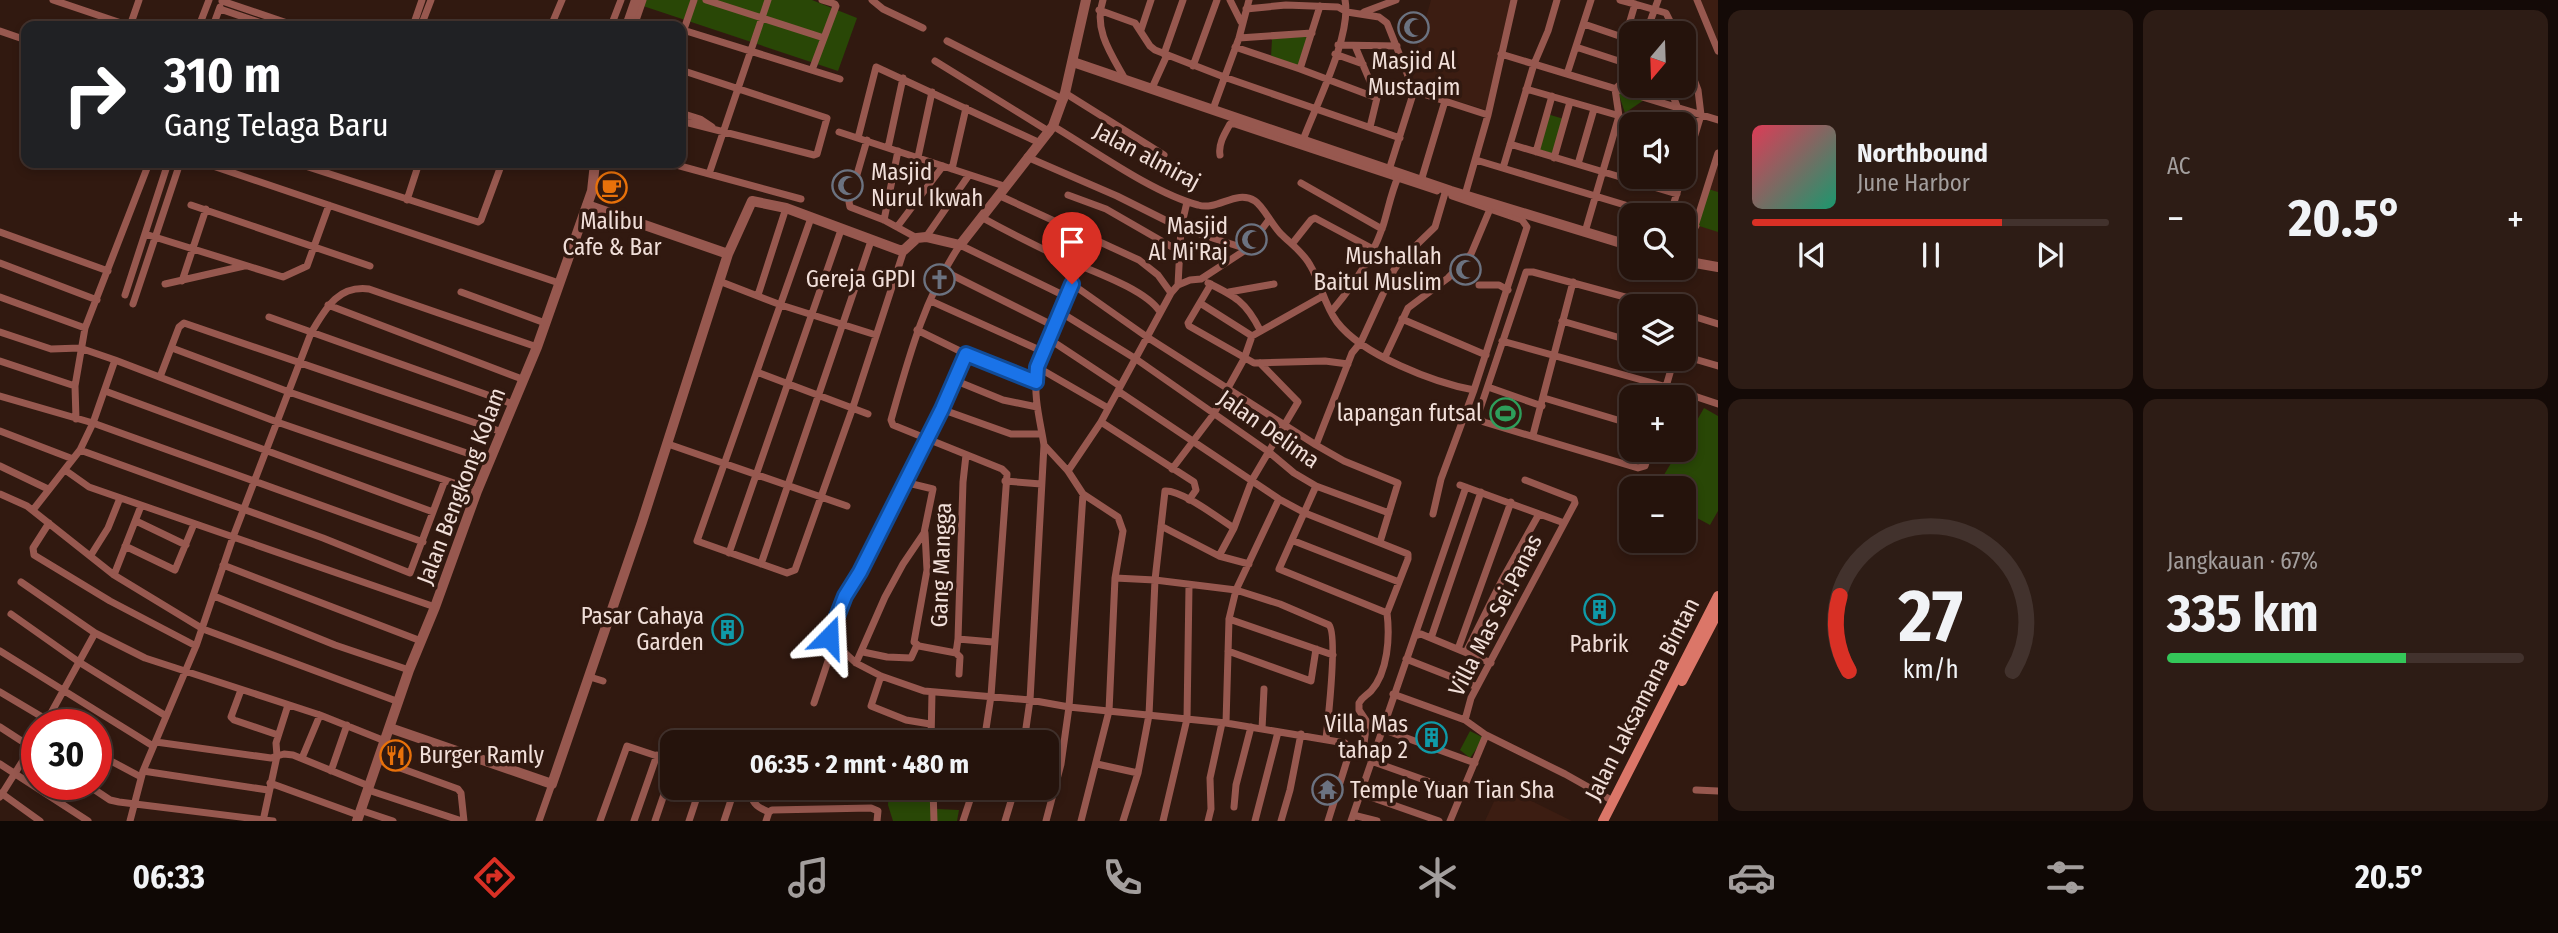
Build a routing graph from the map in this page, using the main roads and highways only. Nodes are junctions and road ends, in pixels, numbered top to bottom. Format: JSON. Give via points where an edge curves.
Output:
{"nodes":[{"id":1,"x":1718,"y":596,"type":"edge"},
{"id":2,"x":1718,"y":612,"type":"edge"},
{"id":3,"x":1603,"y":821,"type":"edge"},
{"id":4,"x":1610,"y":821,"type":"edge"}],
"edges":[{"from":1,"to":3,"type":"main road","name":"Jalan Laksamana Bintan"},
{"from":2,"to":4,"type":"main road","name":"Jalan Laksamana Bintan"}]}
